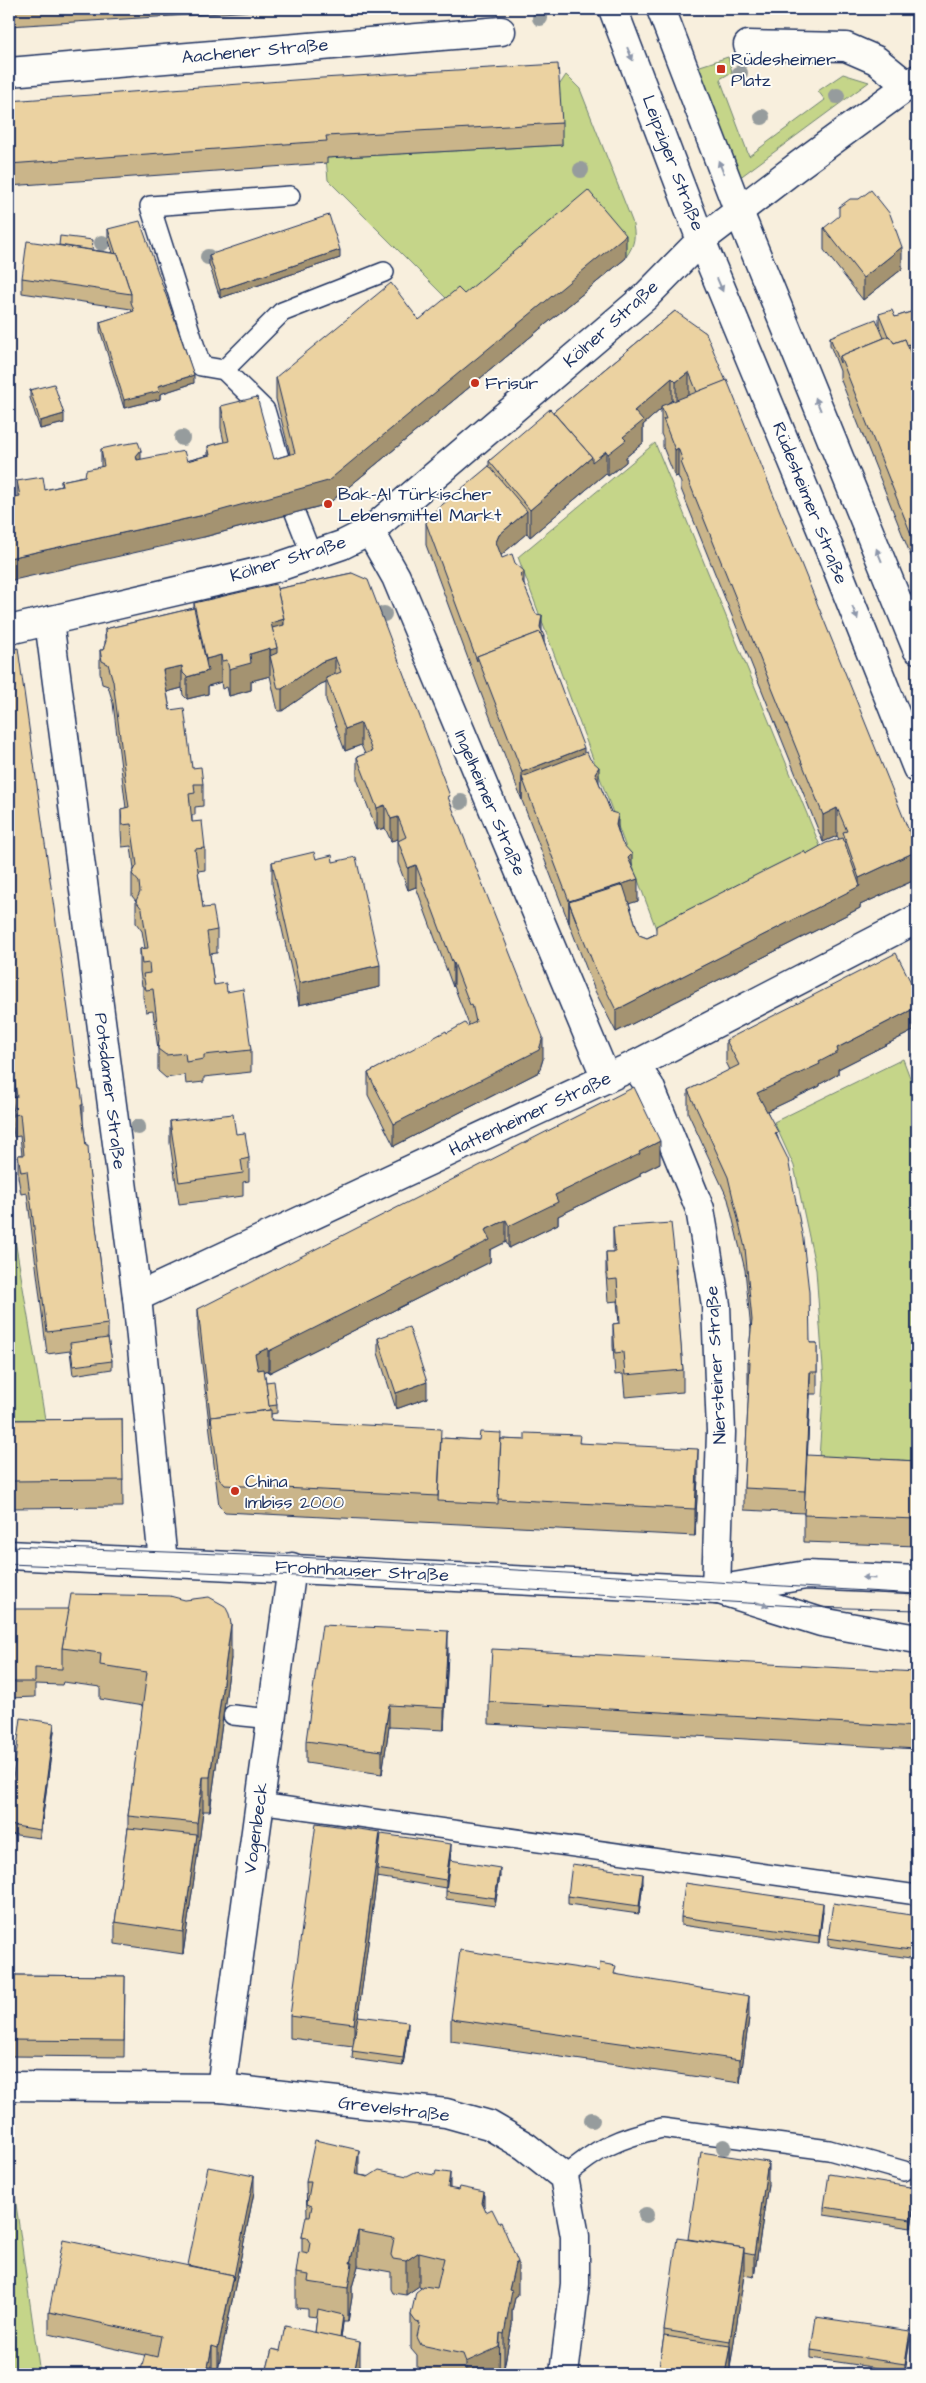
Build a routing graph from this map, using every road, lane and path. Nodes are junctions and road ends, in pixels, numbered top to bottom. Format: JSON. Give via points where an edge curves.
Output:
{"nodes":[{"id":1,"x":613,"y":9,"type":"edge"},
{"id":2,"x":661,"y":9,"type":"edge"},
{"id":3,"x":501,"y":31,"type":"dead end"},
{"id":4,"x":748,"y":45,"type":"dead end"},
{"id":5,"x":9,"y":72,"type":"edge"},
{"id":6,"x":913,"y":82,"type":"edge"},
{"id":7,"x":290,"y":196,"type":"dead end"},
{"id":8,"x":739,"y":212,"type":"junction"},
{"id":9,"x":701,"y":240,"type":"junction"},
{"id":10,"x":384,"y":272,"type":"dead end"},
{"id":11,"x":224,"y":370,"type":"junction"},
{"id":12,"x":285,"y":478,"type":"edge"},
{"id":13,"x":295,"y":513,"type":"edge"},
{"id":14,"x":370,"y":531,"type":"junction"},
{"id":15,"x":312,"y":556,"type":"junction"},
{"id":16,"x":49,"y":621,"type":"junction"},
{"id":17,"x":9,"y":630,"type":"edge"},
{"id":18,"x":917,"y":649,"type":"edge"},
{"id":19,"x":917,"y":768,"type":"edge"},
{"id":20,"x":917,"y":919,"type":"edge"},
{"id":21,"x":635,"y":1065,"type":"junction"},
{"id":22,"x":606,"y":1078,"type":"junction"},
{"id":23,"x":137,"y":1297,"type":"junction"},
{"id":24,"x":9,"y":1555,"type":"edge"},
{"id":25,"x":163,"y":1562,"type":"junction"},
{"id":26,"x":292,"y":1567,"type":"junction"},
{"id":27,"x":917,"y":1580,"type":"edge"},
{"id":28,"x":716,"y":1590,"type":"junction"},
{"id":29,"x":917,"y":1639,"type":"edge"},
{"id":30,"x":233,"y":1715,"type":"dead end"},
{"id":31,"x":271,"y":1719,"type":"junction"},
{"id":32,"x":259,"y":1802,"type":"junction"},
{"id":33,"x":917,"y":1895,"type":"edge"},
{"id":34,"x":9,"y":2086,"type":"edge"},
{"id":35,"x":221,"y":2088,"type":"junction"},
{"id":36,"x":904,"y":2171,"type":"dead end"},
{"id":37,"x":564,"y":2177,"type":"junction"},
{"id":38,"x":564,"y":2374,"type":"edge"}],
"edges":[{"from":1,"to":9,"type":"street","name":"Leipziger Straße","one_way":true},
{"from":8,"to":2,"type":"street","one_way":true},
{"from":3,"to":5,"type":"street","name":"Aachener Straße"},
{"from":4,"to":6,"type":"street","via":[[846,47]]},
{"from":6,"to":8,"type":"street"},
{"from":7,"to":11,"type":"lane","via":[[150,206],[201,366]]},
{"from":8,"to":9,"type":"street","name":"Leipziger Straße"},
{"from":18,"to":8,"type":"street","one_way":true},
{"from":9,"to":14,"type":"street","name":"Kölner Straße","via":[[646,296]]},
{"from":9,"to":19,"type":"street","name":"Rüdesheimer Straße","one_way":true},
{"from":10,"to":11,"type":"lane","via":[[282,312]]},
{"from":11,"to":12,"type":"lane","via":[[265,410]]},
{"from":13,"to":15,"type":"lane"},
{"from":14,"to":15,"type":"street","name":"Kölner Straße"},
{"from":14,"to":22,"type":"street","name":"Ingelheimer Straße","via":[[396,577]]},
{"from":15,"to":16,"type":"street","name":"Kölner Straße","via":[[275,568]]},
{"from":16,"to":17,"type":"street","name":"Kölner Straße"},
{"from":16,"to":23,"type":"street","name":"Potsdamer Straße"},
{"from":20,"to":21,"type":"street","name":"Hattenheimer Straße"},
{"from":21,"to":22,"type":"street","name":"Hattenheimer Straße"},
{"from":21,"to":28,"type":"street","name":"Niersteiner Straße","via":[[650,1087],[700,1209],[716,1305],[721,1432]]},
{"from":22,"to":23,"type":"street","name":"Hattenheimer Straße"},
{"from":23,"to":25,"type":"street","name":"Potsdamer Straße"},
{"from":24,"to":25,"type":"street","name":"Frohnhauser Straße"},
{"from":25,"to":26,"type":"street","name":"Frohnhauser Straße"},
{"from":26,"to":28,"type":"street","name":"Frohnhauser Straße"},
{"from":26,"to":31,"type":"street","name":"Vogenbeck"},
{"from":27,"to":28,"type":"street","name":"Frohnhauser Straße","one_way":true,"via":[[806,1575]]},
{"from":28,"to":29,"type":"street","name":"Frohnhauser Straße","one_way":true,"via":[[821,1622]]},
{"from":30,"to":31,"type":"lane"},
{"from":31,"to":32,"type":"street","name":"Vogenbeck"},
{"from":32,"to":33,"type":"lane"},
{"from":32,"to":35,"type":"street","name":"Vogenbeck"},
{"from":34,"to":35,"type":"street","name":"Grevelstraße"},
{"from":35,"to":37,"type":"street","name":"Grevelstraße","via":[[446,2113],[489,2125],[525,2146]]},
{"from":36,"to":37,"type":"lane","via":[[829,2150],[662,2128],[607,2145],[587,2156]]},
{"from":37,"to":38,"type":"street","via":[[575,2236],[575,2284]]}]}
